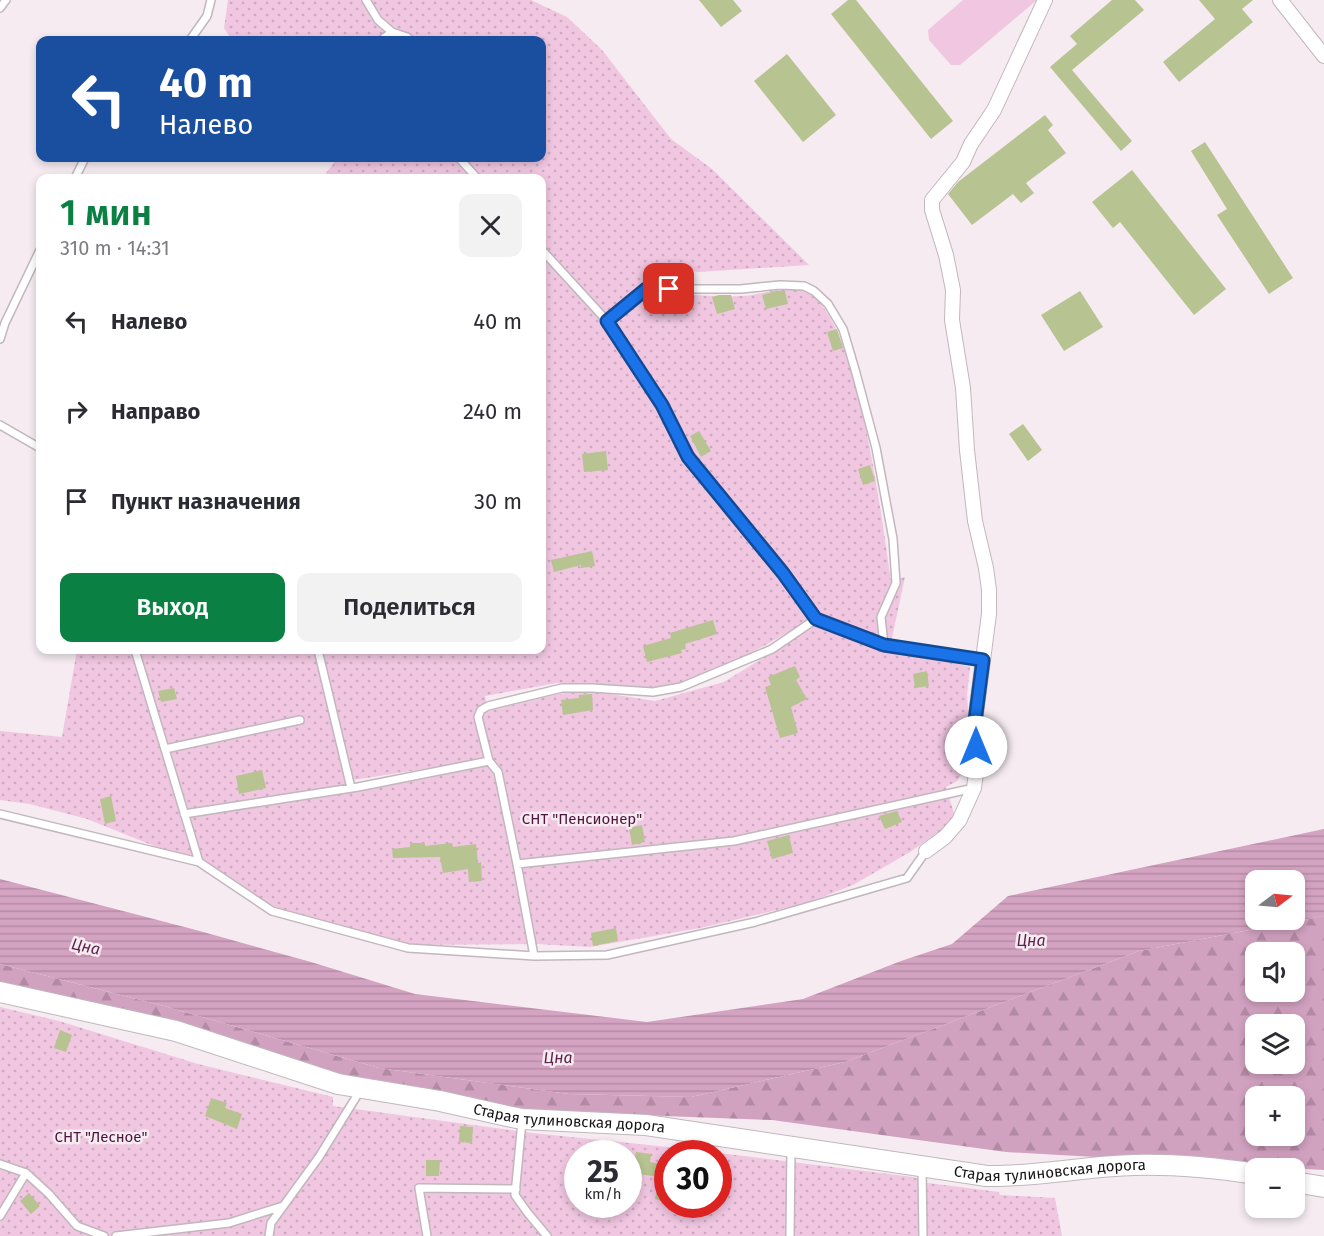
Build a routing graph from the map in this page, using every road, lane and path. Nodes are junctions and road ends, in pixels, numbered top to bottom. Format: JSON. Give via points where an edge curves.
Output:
{"nodes":[{"id":1,"x":6,"y":0,"type":"edge"},
{"id":2,"x":211,"y":0,"type":"edge"},
{"id":3,"x":366,"y":0,"type":"edge"},
{"id":4,"x":1045,"y":0,"type":"edge"},
{"id":5,"x":1280,"y":0,"type":"edge"},
{"id":6,"x":0,"y":8,"type":"edge"},
{"id":7,"x":392,"y":32,"type":"junction"},
{"id":8,"x":193,"y":36,"type":"edge"},
{"id":9,"x":386,"y":36,"type":"edge"},
{"id":10,"x":404,"y":36,"type":"edge"},
{"id":11,"x":1324,"y":56,"type":"edge"},
{"id":12,"x":462,"y":162,"type":"edge"},
{"id":13,"x":473,"y":174,"type":"edge"},
{"id":14,"x":546,"y":254,"type":"edge"},
{"id":15,"x":36,"y":258,"type":"edge"},
{"id":16,"x":607,"y":321,"type":"junction"},
{"id":17,"x":0,"y":339,"type":"edge"},
{"id":18,"x":0,"y":425,"type":"edge"},
{"id":19,"x":36,"y":446,"type":"edge"},
{"id":20,"x":816,"y":619,"type":"junction"},
{"id":21,"x":884,"y":645,"type":"junction"},
{"id":22,"x":136,"y":654,"type":"edge"},
{"id":23,"x":319,"y":654,"type":"edge"},
{"id":24,"x":983,"y":660,"type":"junction"},
{"id":25,"x":300,"y":720,"type":"dead end"},
{"id":26,"x":165,"y":749,"type":"junction"},
{"id":27,"x":489,"y":761,"type":"junction"},
{"id":28,"x":351,"y":788,"type":"junction"},
{"id":29,"x":974,"y":788,"type":"junction"},
{"id":30,"x":0,"y":814,"type":"edge"},
{"id":31,"x":184,"y":814,"type":"junction"},
{"id":32,"x":926,"y":851,"type":"joint"},
{"id":33,"x":199,"y":862,"type":"junction"},
{"id":34,"x":517,"y":864,"type":"junction"},
{"id":35,"x":534,"y":956,"type":"junction"},
{"id":36,"x":0,"y":992,"type":"edge"},
{"id":37,"x":362,"y":1088,"type":"junction"},
{"id":38,"x":522,"y":1119,"type":"junction"},
{"id":39,"x":791,"y":1148,"type":"junction"},
{"id":40,"x":0,"y":1164,"type":"edge"},
{"id":41,"x":922,"y":1166,"type":"junction"},
{"id":42,"x":1245,"y":1172,"type":"edge"},
{"id":43,"x":26,"y":1173,"type":"junction"},
{"id":44,"x":1305,"y":1184,"type":"edge"},
{"id":45,"x":1324,"y":1187,"type":"edge"},
{"id":46,"x":516,"y":1189,"type":"junction"},
{"id":47,"x":283,"y":1206,"type":"junction"},
{"id":48,"x":0,"y":1216,"type":"edge"},
{"id":49,"x":163,"y":1234,"type":"edge"},
{"id":50,"x":104,"y":1236,"type":"edge"},
{"id":51,"x":116,"y":1236,"type":"edge"},
{"id":52,"x":269,"y":1236,"type":"edge"},
{"id":53,"x":427,"y":1236,"type":"edge"},
{"id":54,"x":547,"y":1236,"type":"edge"},
{"id":55,"x":790,"y":1236,"type":"edge"},
{"id":56,"x":923,"y":1236,"type":"edge"}],
"edges":[{"from":1,"to":6,"type":"lane"},
{"from":2,"to":8,"type":"lane","via":[[207,16]]},
{"from":3,"to":7,"type":"lane","via":[[378,20]]},
{"from":4,"to":24,"type":"street","via":[[994,110],[963,162],[932,200],[953,290],[952,320],[963,388],[975,521],[989,590]]},
{"from":5,"to":11,"type":"street"},
{"from":7,"to":9,"type":"lane"},
{"from":7,"to":10,"type":"lane"},
{"from":12,"to":13,"type":"lane"},
{"from":14,"to":16,"type":"lane"},
{"from":15,"to":17,"type":"lane"},
{"from":16,"to":20,"type":"lane","via":[[662,405],[688,457]]},
{"from":16,"to":21,"type":"lane","via":[[646,289],[804,286],[828,304],[843,328],[856,373],[876,448],[893,540],[896,584],[881,617]]},
{"from":18,"to":19,"type":"lane"},
{"from":20,"to":21,"type":"lane"},
{"from":20,"to":27,"type":"lane","via":[[772,649],[681,687],[653,692],[562,688],[488,706],[478,717]]},
{"from":21,"to":24,"type":"lane"},
{"from":22,"to":26,"type":"lane"},
{"from":23,"to":28,"type":"lane"},
{"from":24,"to":29,"type":"street","via":[[974,729]]},
{"from":25,"to":26,"type":"lane"},
{"from":26,"to":31,"type":"lane"},
{"from":27,"to":28,"type":"lane"},
{"from":27,"to":34,"type":"lane","via":[[498,772]]},
{"from":28,"to":31,"type":"lane"},
{"from":29,"to":32,"type":"street","via":[[959,821]]},
{"from":29,"to":34,"type":"lane","via":[[734,841]]},
{"from":30,"to":33,"type":"lane"},
{"from":31,"to":33,"type":"lane"},
{"from":32,"to":35,"type":"lane","via":[[907,878],[755,922],[608,955]]},
{"from":33,"to":35,"type":"lane","via":[[272,911],[408,948]]},
{"from":34,"to":35,"type":"lane"},
{"from":36,"to":37,"type":"street","name":"Старая тулиновская дорога","via":[[176,1031],[338,1084]]},
{"from":37,"to":38,"type":"street","name":"Старая тулиновская дорога"},
{"from":37,"to":47,"type":"lane"},
{"from":38,"to":39,"type":"street","name":"Старая тулиновская дорога","via":[[646,1125]]},
{"from":38,"to":46,"type":"lane"},
{"from":39,"to":41,"type":"street","name":"Старая тулиновская дорога"},
{"from":39,"to":55,"type":"lane"},
{"from":40,"to":43,"type":"lane"},
{"from":41,"to":42,"type":"street","name":"Старая тулиновская дорога","via":[[987,1176],[1134,1165]]},
{"from":41,"to":56,"type":"lane"},
{"from":43,"to":48,"type":"lane"},
{"from":43,"to":50,"type":"lane","via":[[77,1226]]},
{"from":44,"to":45,"type":"street"},
{"from":46,"to":53,"type":"lane","via":[[419,1188]]},
{"from":46,"to":54,"type":"lane","via":[[515,1195]]},
{"from":47,"to":49,"type":"lane","via":[[229,1223]]},
{"from":47,"to":52,"type":"lane","via":[[271,1223]]},
{"from":49,"to":51,"type":"lane"}]}
